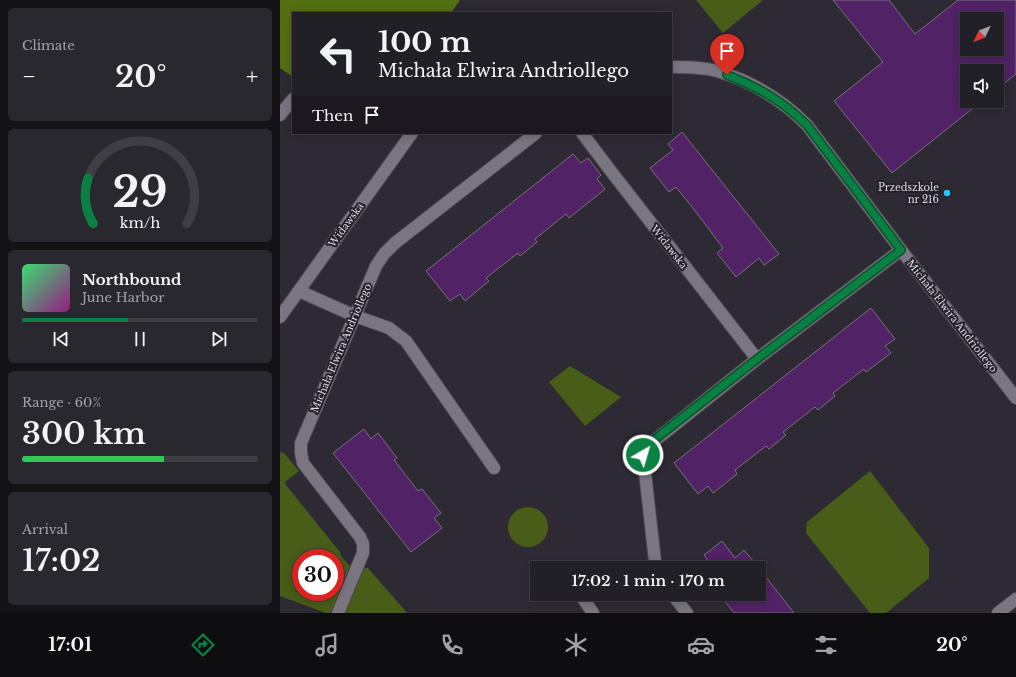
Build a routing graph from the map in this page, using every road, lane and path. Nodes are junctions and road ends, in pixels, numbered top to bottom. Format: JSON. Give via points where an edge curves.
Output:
{"nodes":[{"id":1,"x":672,"y":67,"type":"edge"},
{"id":2,"x":292,"y":100,"type":"edge"},
{"id":3,"x":280,"y":115,"type":"edge"},
{"id":4,"x":411,"y":134,"type":"edge"},
{"id":5,"x":535,"y":134,"type":"edge"},
{"id":6,"x":583,"y":134,"type":"edge"},
{"id":7,"x":901,"y":250,"type":"junction"},
{"id":8,"x":299,"y":291,"type":"junction"},
{"id":9,"x":355,"y":316,"type":"junction"},
{"id":10,"x":280,"y":317,"type":"edge"},
{"id":11,"x":757,"y":359,"type":"junction"},
{"id":12,"x":1016,"y":398,"type":"edge"},
{"id":13,"x":494,"y":468,"type":"dead end"},
{"id":14,"x":655,"y":561,"type":"edge"},
{"id":15,"x":1016,"y":599,"type":"edge"},
{"id":16,"x":585,"y":601,"type":"edge"},
{"id":17,"x":678,"y":601,"type":"edge"},
{"id":18,"x":338,"y":613,"type":"edge"},
{"id":19,"x":593,"y":613,"type":"edge"},
{"id":20,"x":687,"y":613,"type":"edge"},
{"id":21,"x":998,"y":613,"type":"edge"}],
"edges":[{"from":1,"to":7,"type":"street","name":"Michała Elwira Andriollego","via":[[716,71],[763,90],[790,109],[807,125]]},
{"from":2,"to":3,"type":"street"},
{"from":4,"to":8,"type":"street","name":"Widawska"},
{"from":5,"to":9,"type":"street","name":"Michała Elwira Andriollego","via":[[394,243],[376,266]]},
{"from":6,"to":11,"type":"street","name":"Widawska"},
{"from":7,"to":11,"type":"street"},
{"from":7,"to":12,"type":"street","name":"Michała Elwira Andriollego"},
{"from":8,"to":9,"type":"street"},
{"from":8,"to":10,"type":"street","name":"Widawska"},
{"from":9,"to":13,"type":"street","via":[[389,328],[406,341]]},
{"from":9,"to":18,"type":"street","name":"Michała Elwira Andriollego","via":[[301,444],[303,463],[363,544],[363,553]]},
{"from":11,"to":14,"type":"street","via":[[659,436],[643,455]]},
{"from":15,"to":21,"type":"street"},
{"from":16,"to":19,"type":"street"},
{"from":17,"to":20,"type":"street"}]}
